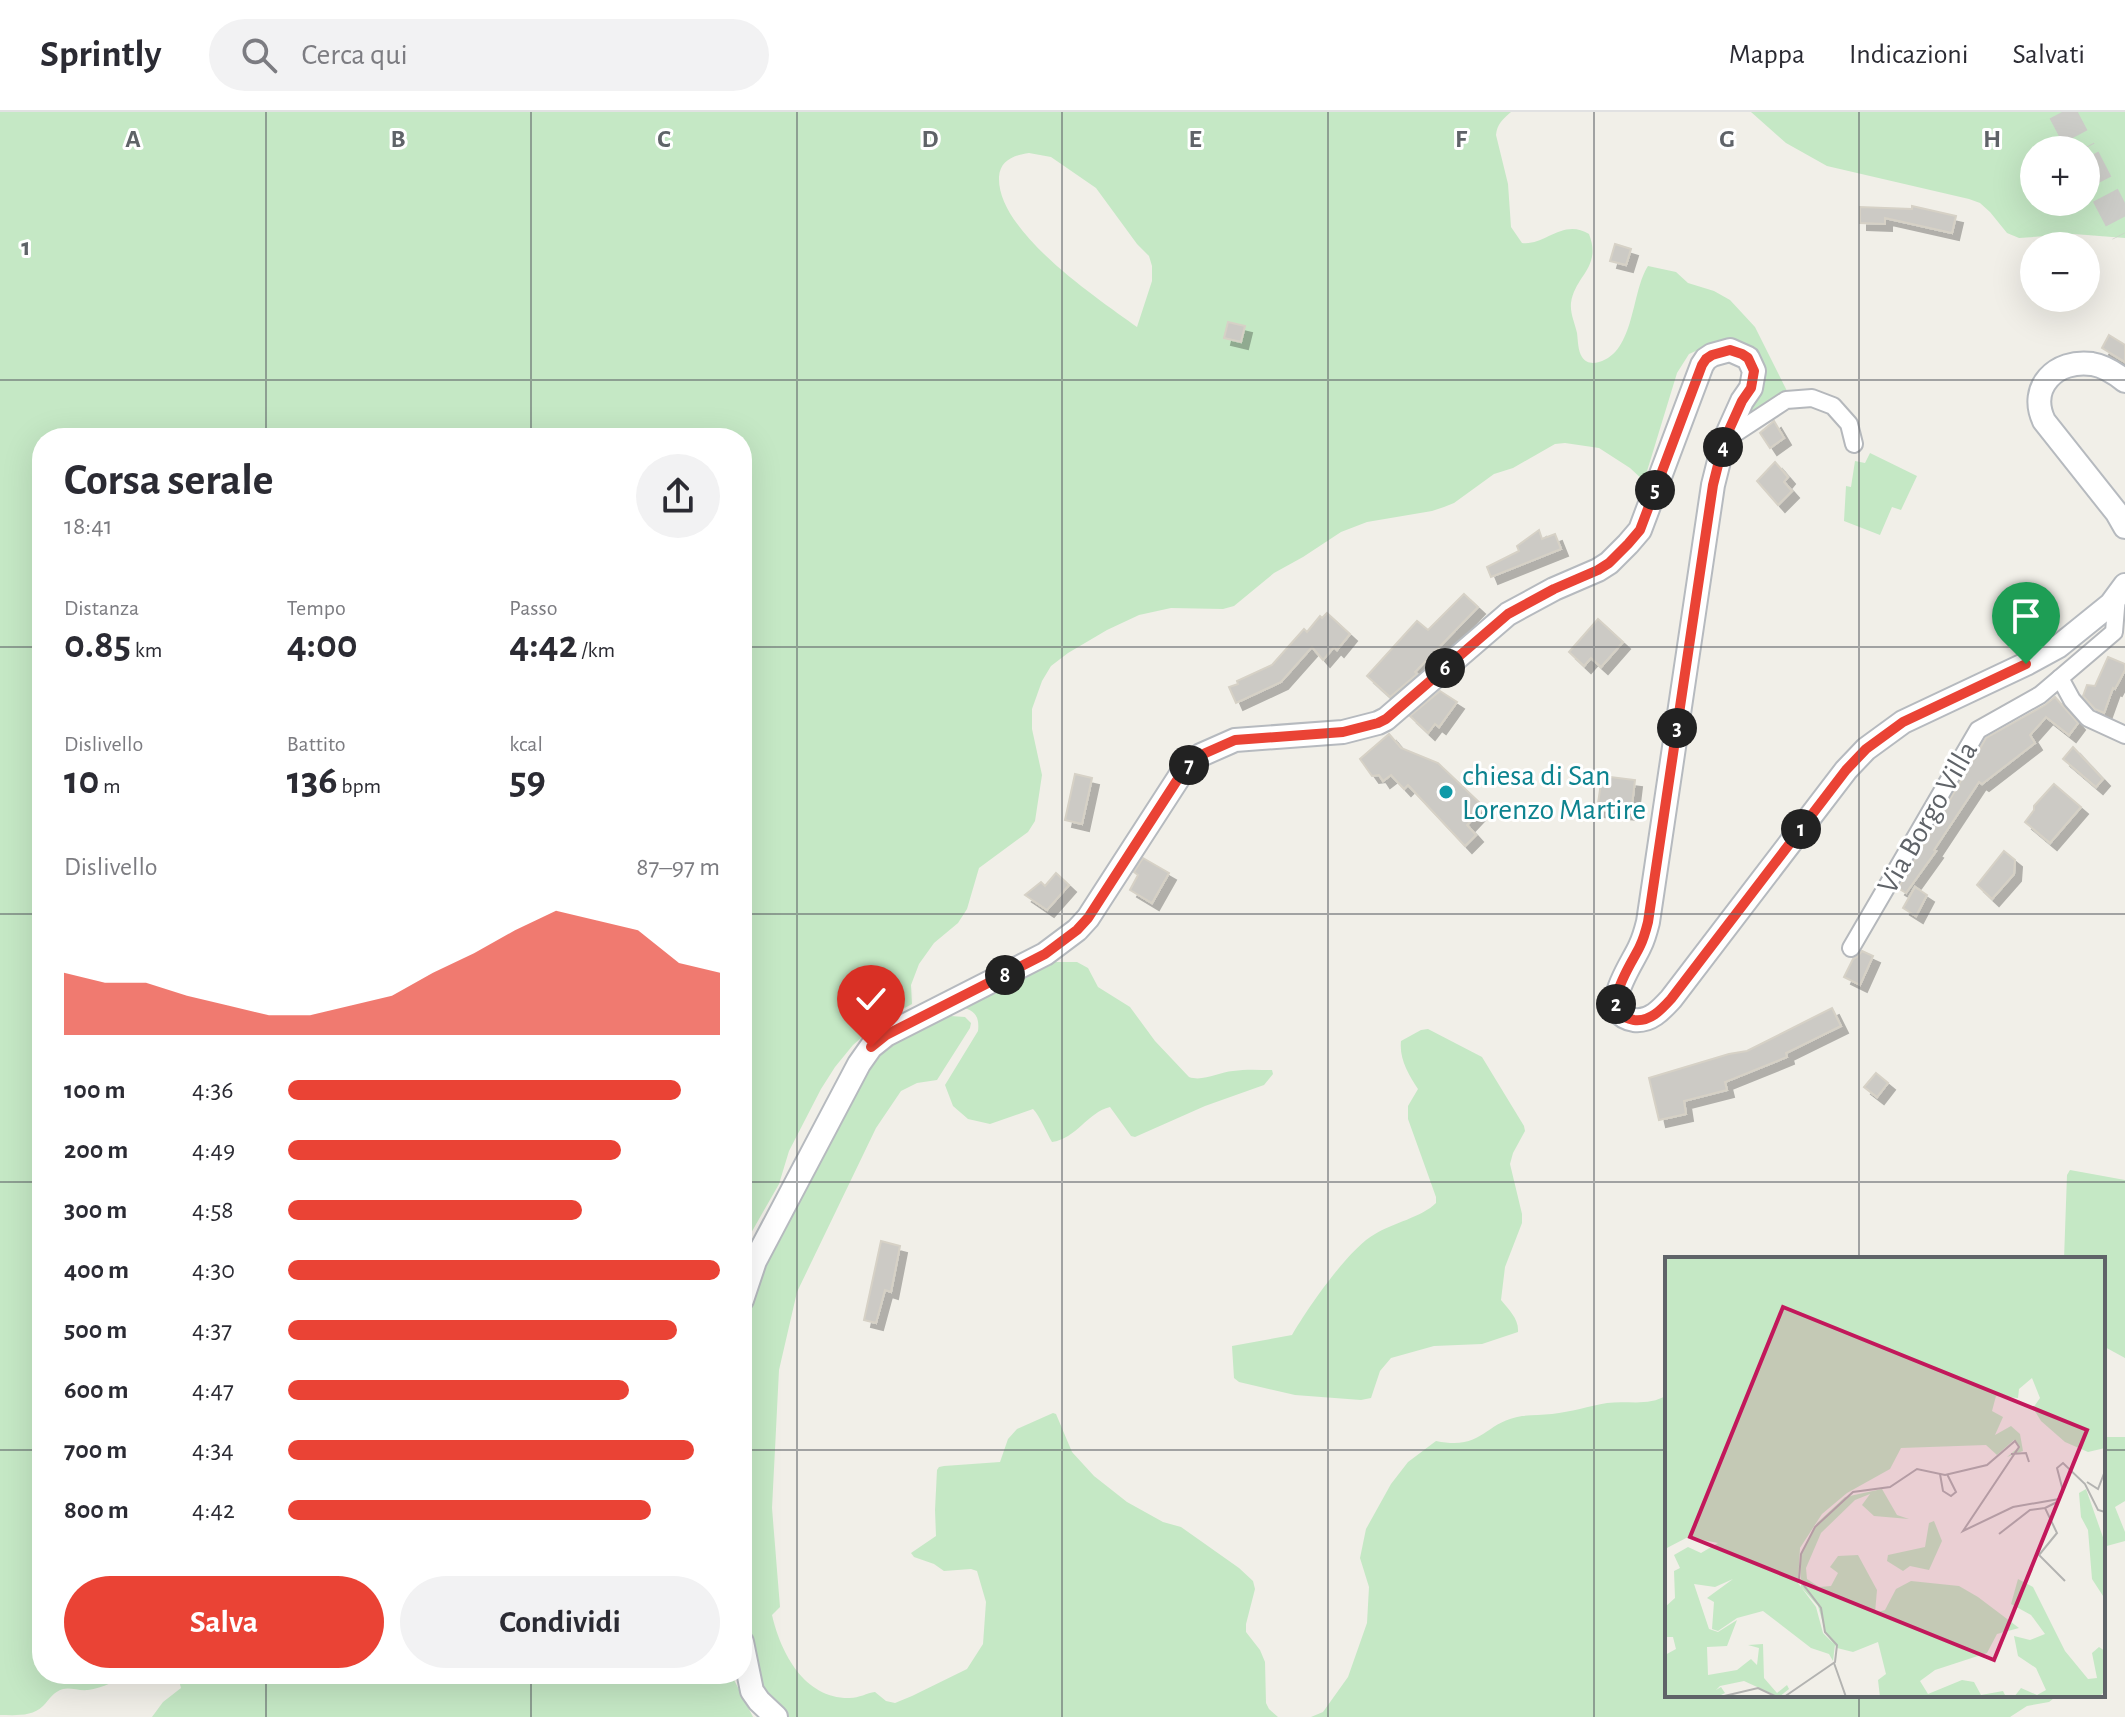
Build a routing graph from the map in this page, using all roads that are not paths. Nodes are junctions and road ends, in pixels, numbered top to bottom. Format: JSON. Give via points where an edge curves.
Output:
{"nodes":[{"id":1,"x":2125,"y":381,"type":"edge"},
{"id":2,"x":1724,"y":441,"type":"junction"},
{"id":3,"x":1854,"y":444,"type":"dead end"},
{"id":4,"x":2125,"y":527,"type":"edge"},
{"id":5,"x":2121,"y":591,"type":"edge"},
{"id":6,"x":2060,"y":678,"type":"junction"},
{"id":7,"x":2125,"y":735,"type":"edge"},
{"id":8,"x":1851,"y":948,"type":"dead end"},
{"id":9,"x":752,"y":1270,"type":"edge"},
{"id":10,"x":751,"y":1684,"type":"edge"},
{"id":11,"x":776,"y":1717,"type":"edge"}],
"edges":[{"from":1,"to":4,"type":"street","via":[[2092,364],[2061,368],[2045,381],[2039,410]]},
{"from":2,"to":3,"type":"street","via":[[1786,400],[1812,398],[1833,406],[1849,424]]},
{"from":2,"to":5,"type":"street","via":[[1648,922],[1617,991],[1618,1011],[1626,1018],[1649,1018],[1671,999],[1866,749],[1903,722],[2059,646]]},
{"from":2,"to":9,"type":"street","via":[[1754,377],[1748,358],[1730,350],[1712,355],[1702,365],[1640,530],[1609,563],[1508,614],[1378,723],[1343,732],[1235,740],[1191,762],[1077,930],[1045,954],[871,1047]]},
{"from":5,"to":6,"type":"street","name":"Via Borgo Villa","via":[[2114,632]]},
{"from":6,"to":7,"type":"street","via":[[2088,718]]},
{"from":6,"to":8,"type":"street","name":"Via Borgo Villa","via":[[1978,730]]},
{"from":10,"to":11,"type":"street"}]}
